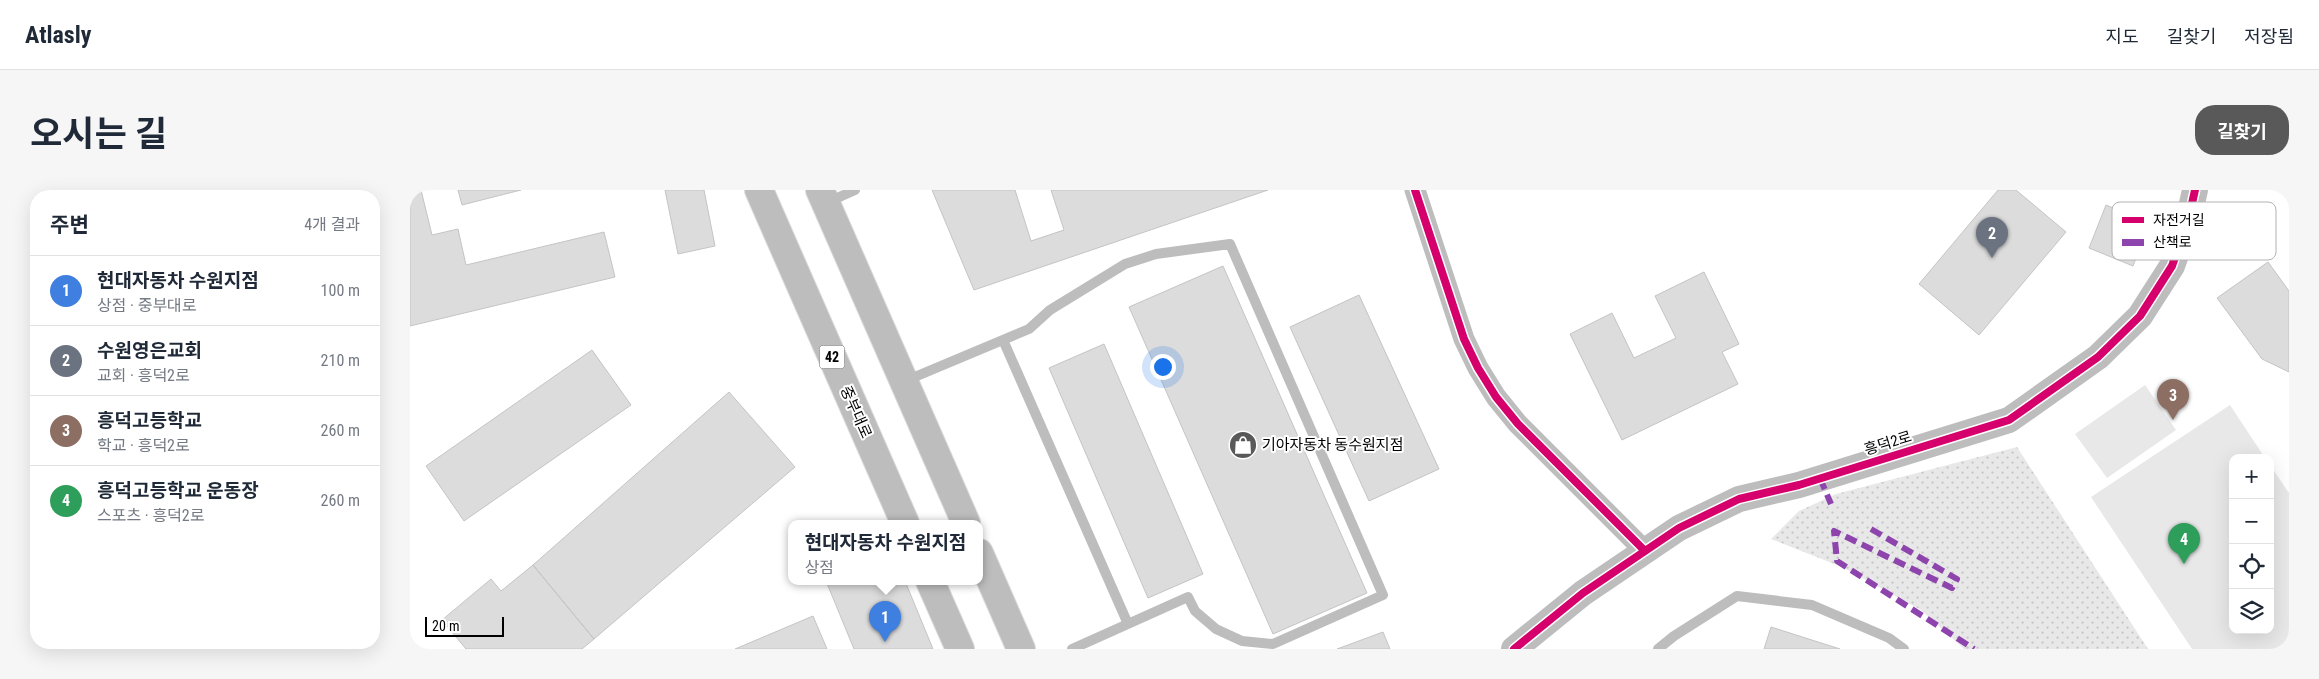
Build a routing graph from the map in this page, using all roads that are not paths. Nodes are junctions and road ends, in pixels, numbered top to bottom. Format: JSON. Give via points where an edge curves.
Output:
{"nodes":[{"id":1,"x":760,"y":190,"type":"edge"},
{"id":2,"x":855,"y":190,"type":"edge"},
{"id":3,"x":1414,"y":190,"type":"edge"},
{"id":4,"x":823,"y":196,"type":"edge"},
{"id":5,"x":2174,"y":260,"type":"edge"},
{"id":6,"x":1003,"y":340,"type":"junction"},
{"id":7,"x":904,"y":382,"type":"junction"},
{"id":8,"x":904,"y":520,"type":"edge"},
{"id":9,"x":965,"y":520,"type":"edge"},
{"id":10,"x":1646,"y":551,"type":"junction"},
{"id":11,"x":983,"y":562,"type":"edge"},
{"id":12,"x":932,"y":585,"type":"edge"},
{"id":13,"x":1128,"y":624,"type":"junction"},
{"id":14,"x":960,"y":649,"type":"edge"},
{"id":15,"x":1021,"y":649,"type":"edge"},
{"id":16,"x":1072,"y":649,"type":"edge"},
{"id":17,"x":1514,"y":649,"type":"edge"},
{"id":18,"x":1658,"y":649,"type":"edge"},
{"id":19,"x":1904,"y":649,"type":"edge"}],
"edges":[{"from":1,"to":8,"type":"main road","name":"중부대로","number":"42"},
{"from":2,"to":4,"type":"lane"},
{"from":3,"to":10,"type":"street","via":[[1464,339],[1482,376],[1518,424]]},
{"from":4,"to":7,"type":"main road"},
{"from":5,"to":10,"type":"street","name":"흥덕2로","via":[[2140,316],[2098,357],[2009,420],[1799,485],[1739,499],[1679,528]]},
{"from":6,"to":7,"type":"lane"},
{"from":6,"to":13,"type":"lane"},
{"from":6,"to":13,"type":"lane","via":[[1029,329],[1050,310],[1125,264],[1156,254],[1230,244],[1383,595],[1273,644],[1242,641],[1216,629],[1194,611],[1188,597]]},
{"from":7,"to":9,"type":"main road"},
{"from":10,"to":17,"type":"street","name":"흥덕2로","via":[[1583,593]]},
{"from":11,"to":15,"type":"main road"},
{"from":12,"to":14,"type":"main road"},
{"from":13,"to":16,"type":"lane"},
{"from":18,"to":19,"type":"lane","via":[[1737,596],[1812,605],[1889,638]]}]}
